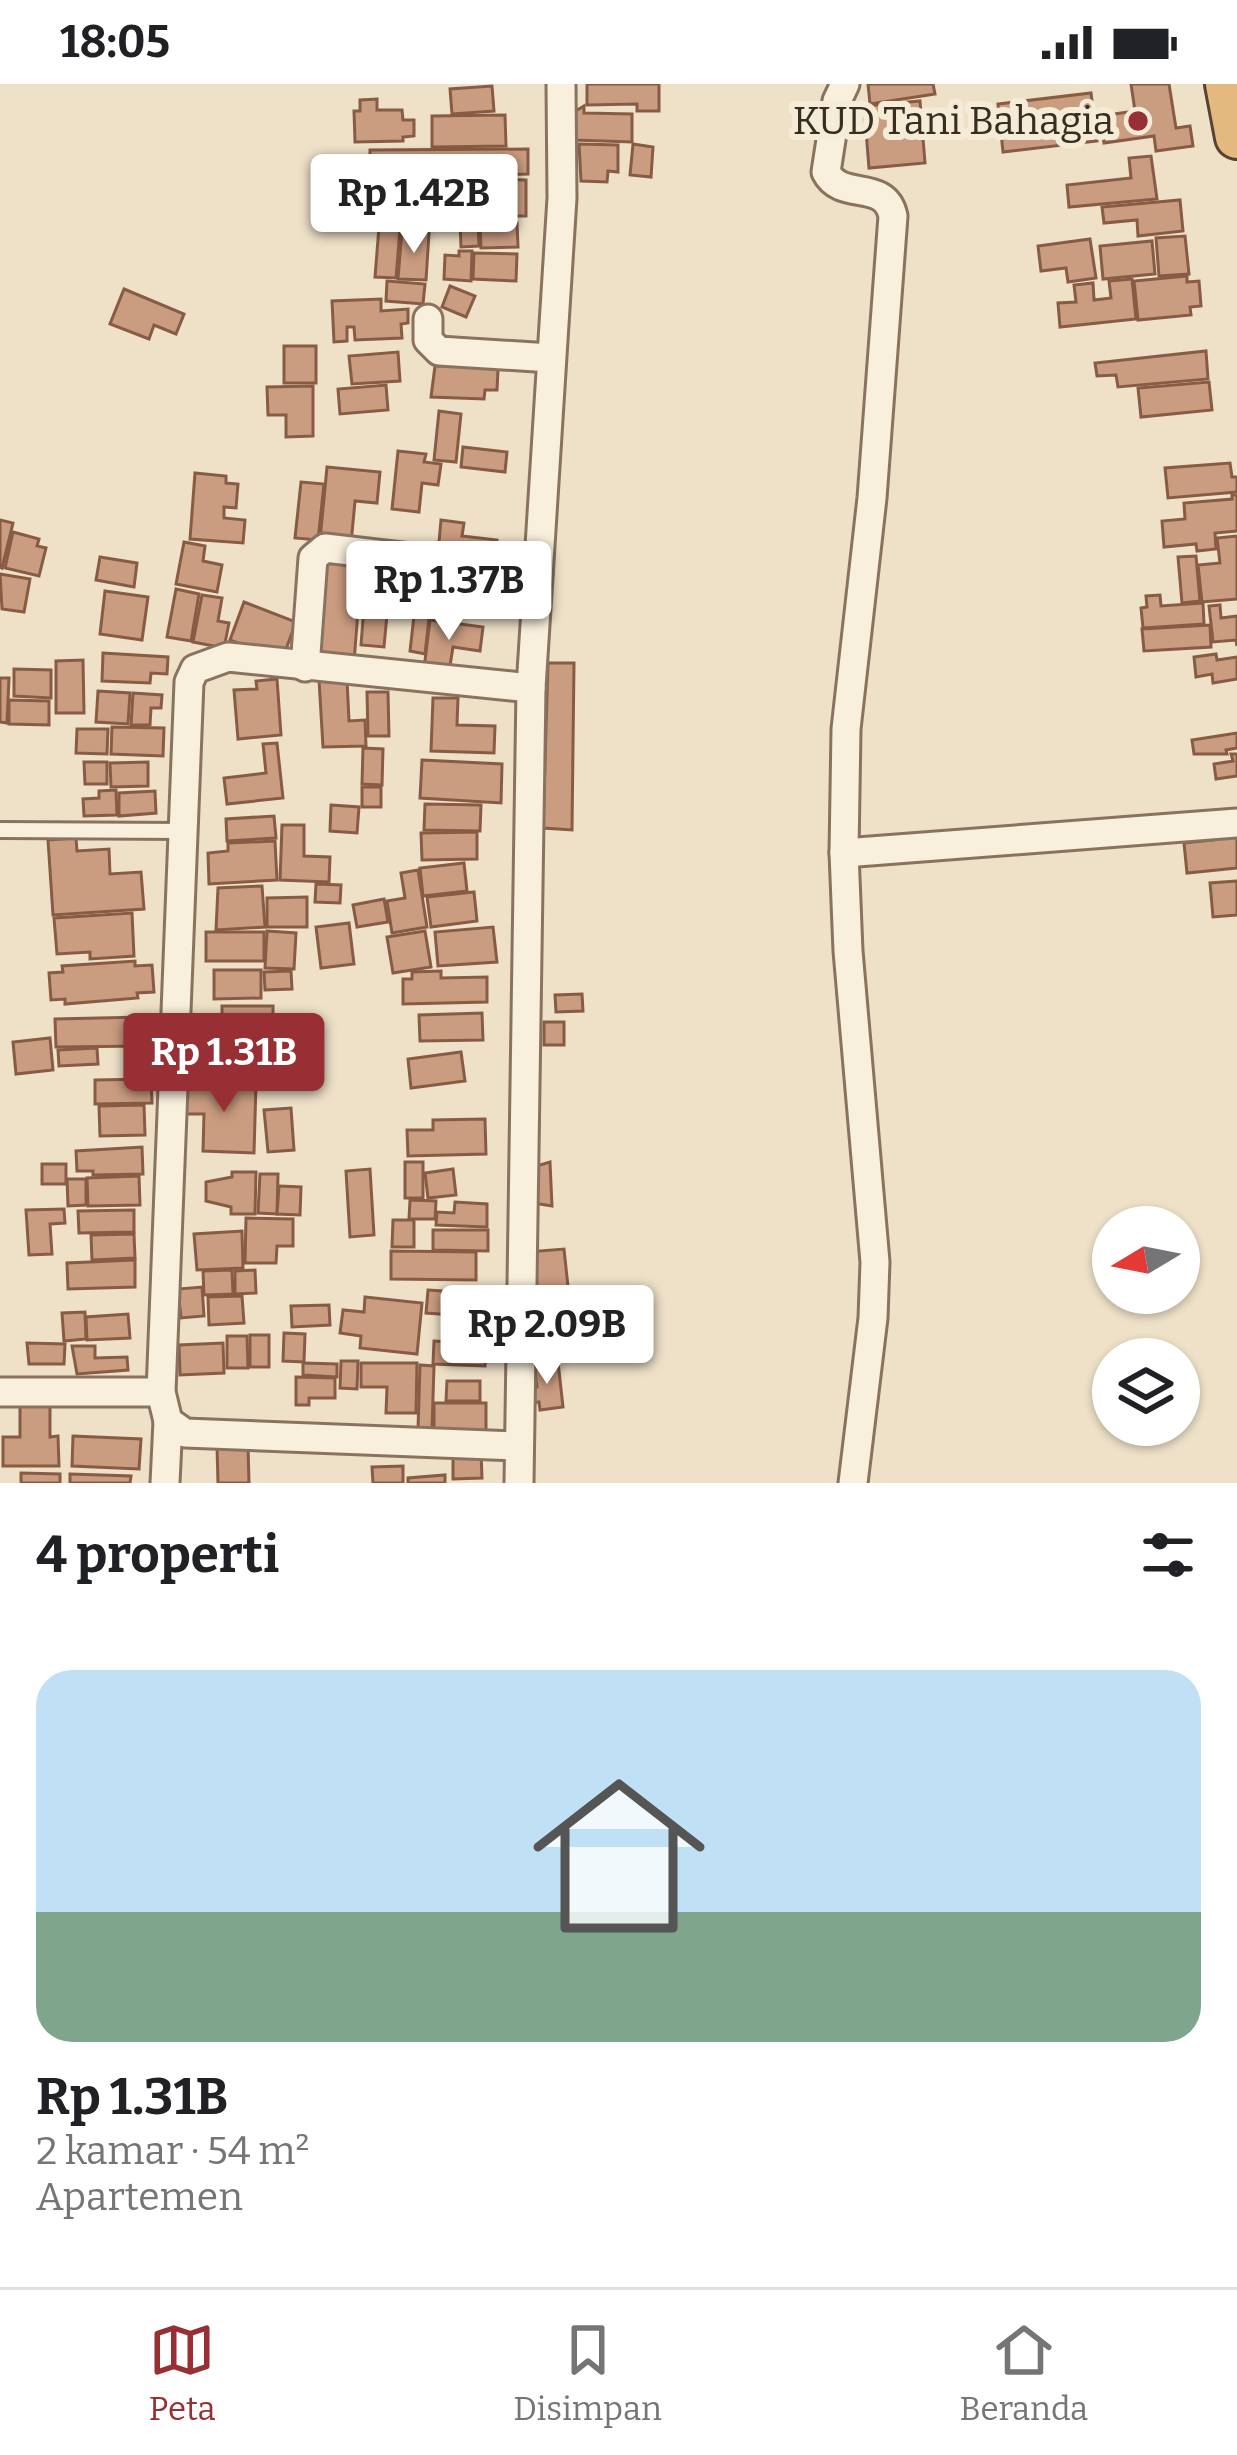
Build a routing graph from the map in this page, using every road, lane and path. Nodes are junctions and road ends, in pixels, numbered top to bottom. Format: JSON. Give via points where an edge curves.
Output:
{"nodes":[{"id":1,"x":561,"y":84,"type":"edge"},
{"id":2,"x":845,"y":84,"type":"edge"},
{"id":3,"x":1227,"y":84,"type":"edge"},
{"id":4,"x":1237,"y":136,"type":"edge"},
{"id":5,"x":428,"y":319,"type":"dead end"},
{"id":6,"x":551,"y":358,"type":"junction"},
{"id":7,"x":538,"y":573,"type":"junction"},
{"id":8,"x":305,"y":667,"type":"junction"},
{"id":9,"x":531,"y":688,"type":"junction"},
{"id":10,"x":1237,"y":823,"type":"edge"},
{"id":11,"x":0,"y":830,"type":"edge"},
{"id":12,"x":184,"y":831,"type":"junction"},
{"id":13,"x":844,"y":854,"type":"junction"},
{"id":14,"x":0,"y":1392,"type":"edge"},
{"id":15,"x":161,"y":1392,"type":"junction"},
{"id":16,"x":168,"y":1420,"type":"junction"},
{"id":17,"x":518,"y":1446,"type":"junction"},
{"id":18,"x":165,"y":1483,"type":"edge"},
{"id":19,"x":519,"y":1483,"type":"edge"},
{"id":20,"x":854,"y":1483,"type":"edge"}],
"edges":[{"from":1,"to":6,"type":"street"},
{"from":2,"to":13,"type":"street","via":[[826,172],[835,184],[883,195],[893,216],[846,729]]},
{"from":3,"to":4,"type":"highway"},
{"from":5,"to":6,"type":"street","via":[[428,340],[440,351]]},
{"from":6,"to":7,"type":"street"},
{"from":7,"to":8,"type":"street","via":[[325,548],[311,568]]},
{"from":7,"to":9,"type":"street"},
{"from":8,"to":9,"type":"street"},
{"from":8,"to":12,"type":"street","via":[[228,657],[194,668]]},
{"from":9,"to":17,"type":"street"},
{"from":10,"to":13,"type":"street"},
{"from":11,"to":12,"type":"lane"},
{"from":12,"to":15,"type":"street"},
{"from":13,"to":20,"type":"street","via":[[875,1262]]},
{"from":14,"to":15,"type":"street"},
{"from":15,"to":16,"type":"street"},
{"from":16,"to":17,"type":"street","via":[[205,1436]]},
{"from":16,"to":18,"type":"street"},
{"from":17,"to":19,"type":"street"}]}
